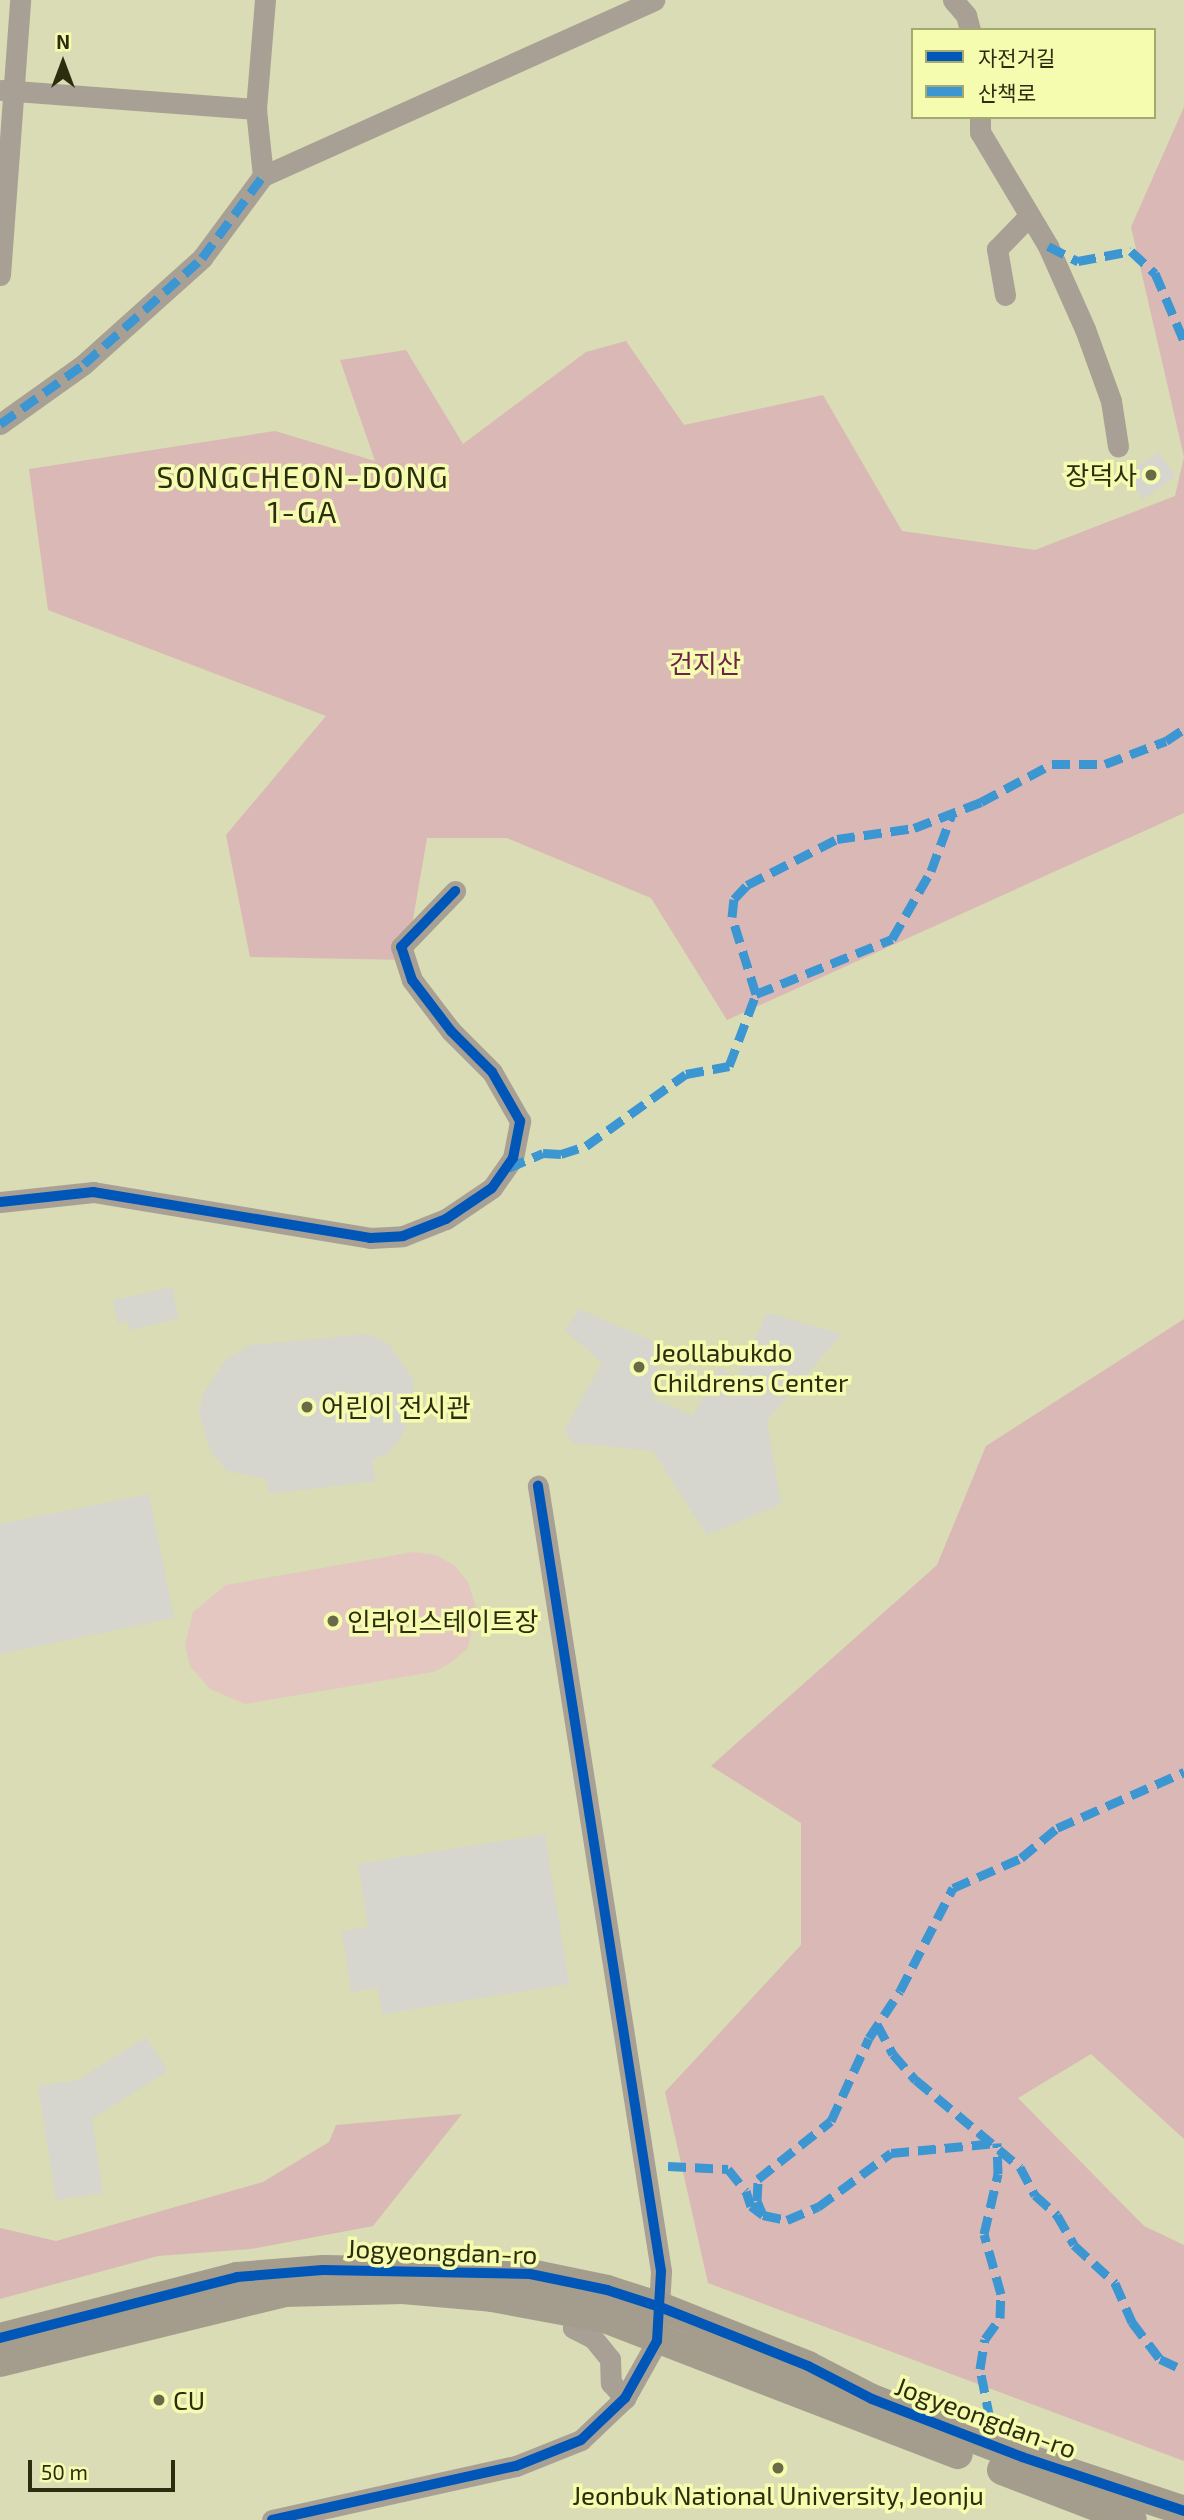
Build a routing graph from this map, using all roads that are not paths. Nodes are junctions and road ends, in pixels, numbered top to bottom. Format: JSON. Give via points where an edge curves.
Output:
{"nodes":[{"id":1,"x":20,"y":0,"type":"edge"},
{"id":2,"x":265,"y":0,"type":"edge"},
{"id":3,"x":654,"y":0,"type":"edge"},
{"id":4,"x":953,"y":0,"type":"edge"},
{"id":5,"x":969,"y":28,"type":"edge"},
{"id":6,"x":7,"y":91,"type":"edge"},
{"id":7,"x":256,"y":109,"type":"junction"},
{"id":8,"x":980,"y":119,"type":"edge"},
{"id":9,"x":263,"y":176,"type":"junction"},
{"id":10,"x":1028,"y":216,"type":"junction"},
{"id":11,"x":0,"y":275,"type":"edge"},
{"id":12,"x":1006,"y":295,"type":"dead end"},
{"id":13,"x":0,"y":424,"type":"edge"},
{"id":14,"x":1118,"y":446,"type":"dead end"},
{"id":15,"x":455,"y":891,"type":"dead end"},
{"id":16,"x":0,"y":1202,"type":"edge"},
{"id":17,"x":538,"y":1486,"type":"dead end"},
{"id":18,"x":660,"y":2307,"type":"junction"},
{"id":19,"x":575,"y":2312,"type":"junction"},
{"id":20,"x":0,"y":2338,"type":"edge"},
{"id":21,"x":657,"y":2341,"type":"junction"},
{"id":22,"x":0,"y":2362,"type":"edge"},
{"id":23,"x":625,"y":2398,"type":"junction"},
{"id":24,"x":1184,"y":2511,"type":"edge"},
{"id":25,"x":272,"y":2520,"type":"edge"},
{"id":26,"x":1132,"y":2520,"type":"edge"}],
"edges":[{"from":1,"to":6,"type":"street"},
{"from":2,"to":7,"type":"street"},
{"from":3,"to":9,"type":"street"},
{"from":4,"to":5,"type":"street","via":[[966,15]]},
{"from":6,"to":7,"type":"street"},
{"from":6,"to":11,"type":"street"},
{"from":7,"to":9,"type":"street"},
{"from":8,"to":10,"type":"street","via":[[980,132]]},
{"from":9,"to":13,"type":"street","via":[[202,258],[83,364]]},
{"from":10,"to":12,"type":"street","via":[[997,249]]},
{"from":10,"to":14,"type":"street","via":[[1048,246],[1085,329],[1111,401]]},
{"from":15,"to":16,"type":"street","via":[[401,947],[412,980],[451,1031],[492,1072],[520,1121],[513,1158],[492,1188],[446,1219],[403,1236],[370,1238],[93,1192]]},
{"from":17,"to":18,"type":"street","via":[[661,2271]]},
{"from":18,"to":20,"type":"street","name":"Jogyeongdan-ro","via":[[530,2274],[323,2270],[237,2277]]},
{"from":18,"to":21,"type":"street"},
{"from":18,"to":24,"type":"street","name":"Jogyeongdan-ro","via":[[808,2366],[884,2404],[1022,2457]]},
{"from":19,"to":21,"type":"street","name":"Jogyeongdan-ro","via":[[605,2318]]},
{"from":19,"to":22,"type":"street","name":"Jogyeongdan-ro","via":[[402,2288],[284,2292]]},
{"from":19,"to":23,"type":"street","via":[[573,2328],[593,2338],[610,2359],[611,2383]]},
{"from":21,"to":23,"type":"street"},
{"from":21,"to":26,"type":"street","name":"Jogyeongdan-ro"},
{"from":23,"to":25,"type":"street","via":[[581,2440],[516,2466]]}]}
